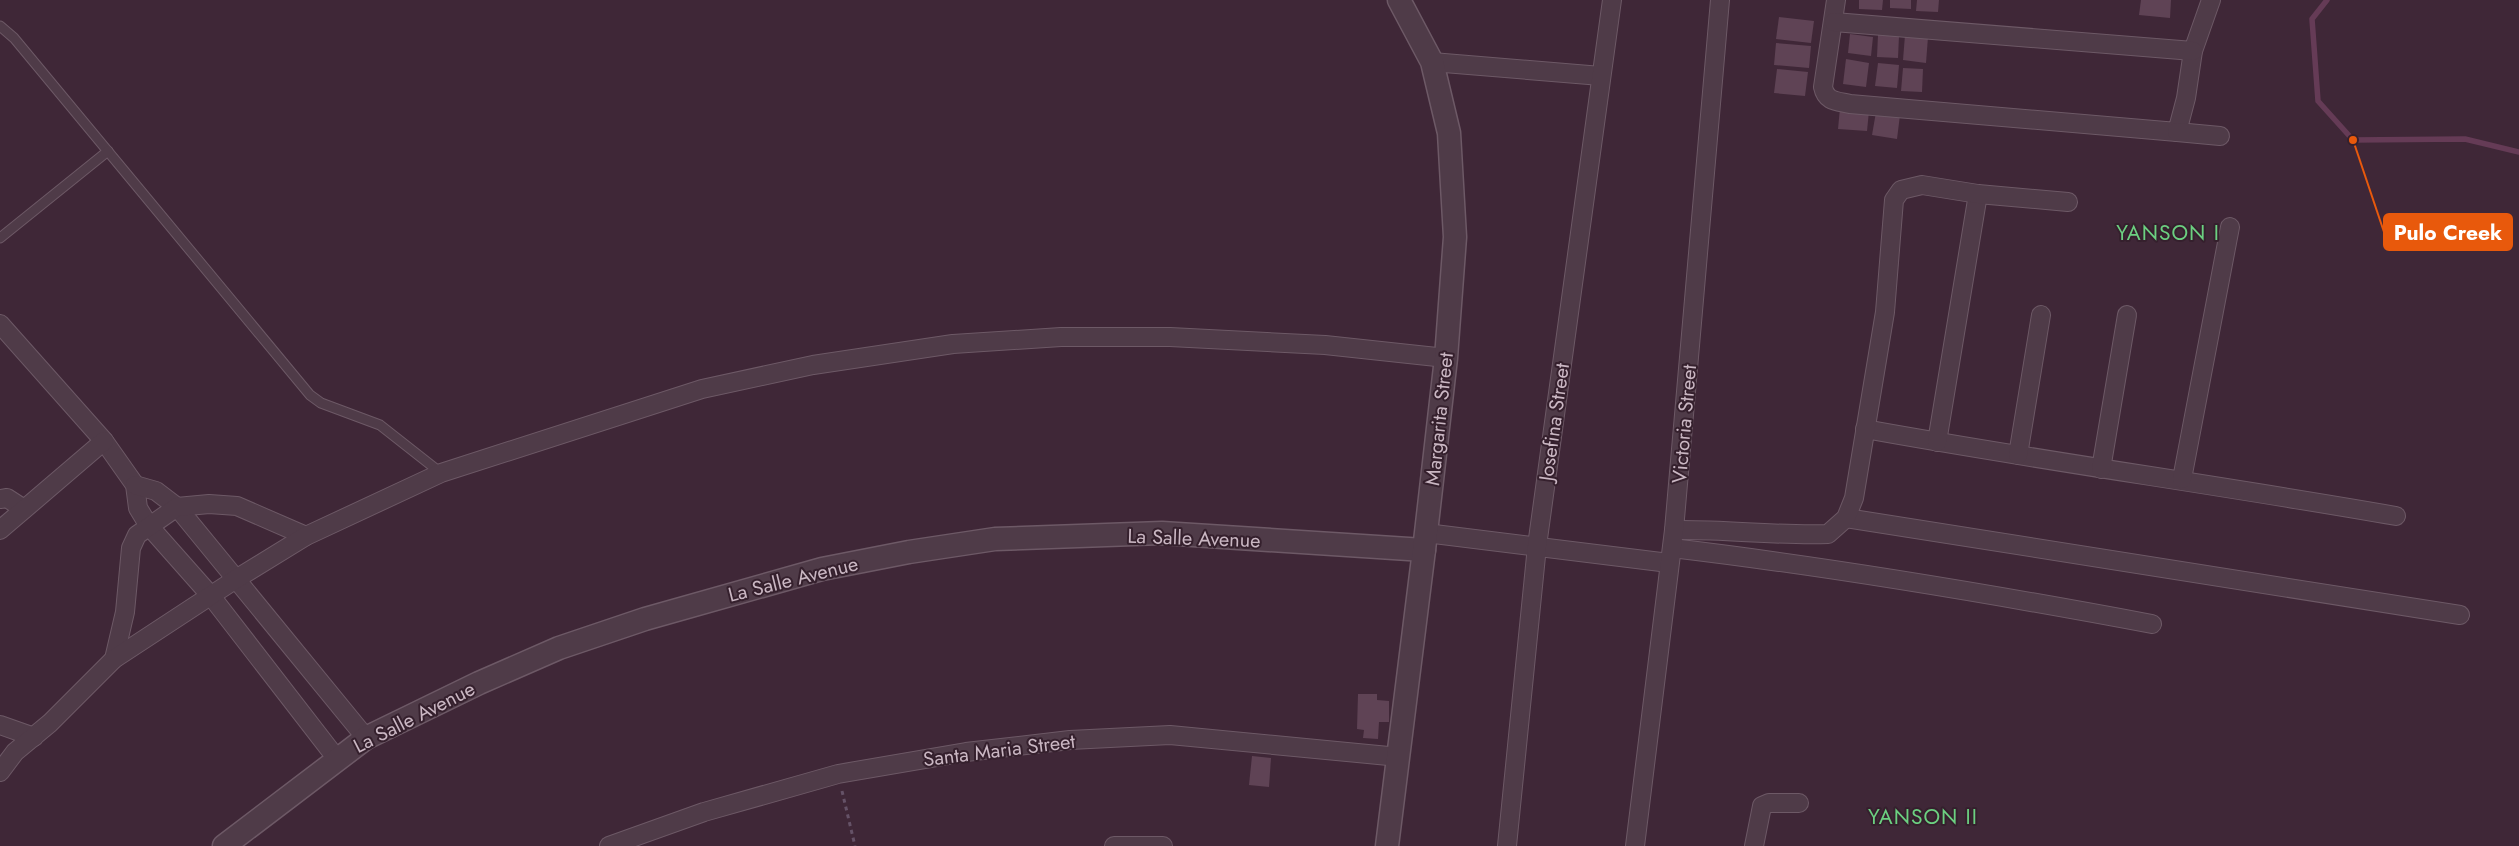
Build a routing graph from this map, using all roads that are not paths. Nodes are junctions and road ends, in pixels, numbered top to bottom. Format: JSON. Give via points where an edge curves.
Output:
{"nodes":[{"id":1,"x":1399,"y":0,"type":"edge"},
{"id":2,"x":1612,"y":0,"type":"edge"},
{"id":3,"x":1720,"y":0,"type":"edge"},
{"id":4,"x":1836,"y":0,"type":"edge"},
{"id":5,"x":2211,"y":0,"type":"edge"},
{"id":6,"x":1834,"y":22,"type":"junction"},
{"id":7,"x":0,"y":26,"type":"edge"},
{"id":8,"x":2193,"y":51,"type":"junction"},
{"id":9,"x":1432,"y":62,"type":"junction"},
{"id":10,"x":1601,"y":76,"type":"junction"},
{"id":11,"x":2177,"y":132,"type":"junction"},
{"id":12,"x":2220,"y":136,"type":"dead end"},
{"id":13,"x":108,"y":151,"type":"junction"},
{"id":14,"x":1978,"y":194,"type":"junction"},
{"id":15,"x":2068,"y":202,"type":"dead end"},
{"id":16,"x":2230,"y":227,"type":"dead end"},
{"id":17,"x":0,"y":238,"type":"edge"},
{"id":18,"x":2041,"y":314,"type":"dead end"},
{"id":19,"x":2127,"y":315,"type":"dead end"},
{"id":20,"x":0,"y":324,"type":"edge"},
{"id":21,"x":1446,"y":358,"type":"junction"},
{"id":22,"x":1865,"y":430,"type":"junction"},
{"id":23,"x":104,"y":441,"type":"junction"},
{"id":24,"x":1937,"y":442,"type":"junction"},
{"id":25,"x":2018,"y":455,"type":"junction"},
{"id":26,"x":2100,"y":468,"type":"junction"},
{"id":27,"x":441,"y":473,"type":"junction"},
{"id":28,"x":2182,"y":479,"type":"junction"},
{"id":29,"x":134,"y":485,"type":"junction"},
{"id":30,"x":0,"y":499,"type":"edge"},
{"id":31,"x":177,"y":507,"type":"junction"},
{"id":32,"x":24,"y":509,"type":"junction"},
{"id":33,"x":2396,"y":516,"type":"dead end"},
{"id":34,"x":1846,"y":518,"type":"junction"},
{"id":35,"x":149,"y":526,"type":"junction"},
{"id":36,"x":0,"y":530,"type":"edge"},
{"id":37,"x":306,"y":536,"type":"junction"},
{"id":38,"x":1425,"y":542,"type":"junction"},
{"id":39,"x":1536,"y":546,"type":"junction"},
{"id":40,"x":1672,"y":547,"type":"junction"},
{"id":41,"x":236,"y":579,"type":"junction"},
{"id":42,"x":211,"y":596,"type":"junction"},
{"id":43,"x":2460,"y":615,"type":"dead end"},
{"id":44,"x":2152,"y":624,"type":"dead end"},
{"id":45,"x":114,"y":660,"type":"junction"},
{"id":46,"x":0,"y":725,"type":"edge"},
{"id":47,"x":34,"y":737,"type":"junction"},
{"id":48,"x":366,"y":738,"type":"junction"},
{"id":49,"x":1399,"y":757,"type":"junction"},
{"id":50,"x":337,"y":759,"type":"junction"},
{"id":51,"x":0,"y":772,"type":"edge"},
{"id":52,"x":1799,"y":803,"type":"dead end"},
{"id":53,"x":224,"y":846,"type":"edge"},
{"id":54,"x":609,"y":846,"type":"edge"},
{"id":55,"x":1114,"y":846,"type":"edge"},
{"id":56,"x":1164,"y":846,"type":"edge"},
{"id":57,"x":1387,"y":846,"type":"edge"},
{"id":58,"x":1507,"y":846,"type":"edge"},
{"id":59,"x":1636,"y":846,"type":"edge"},
{"id":60,"x":1754,"y":846,"type":"edge"}],
"edges":[{"from":1,"to":9,"type":"street","name":"Margarita Street"},
{"from":2,"to":10,"type":"street","name":"Josefina Street"},
{"from":3,"to":40,"type":"street","name":"Victoria Street"},
{"from":4,"to":6,"type":"street"},
{"from":5,"to":8,"type":"street"},
{"from":6,"to":8,"type":"street"},
{"from":6,"to":11,"type":"street","via":[[1823,87],[1824,95],[1830,100]]},
{"from":7,"to":13,"type":"lane","via":[[14,38]]},
{"from":8,"to":11,"type":"street"},
{"from":9,"to":10,"type":"street"},
{"from":9,"to":21,"type":"street","name":"Margarita Street","via":[[1449,133],[1455,237]]},
{"from":10,"to":39,"type":"street","name":"Josefina Street"},
{"from":11,"to":12,"type":"street"},
{"from":13,"to":17,"type":"lane"},
{"from":13,"to":27,"type":"lane","via":[[310,395],[380,425]]},
{"from":14,"to":15,"type":"street"},
{"from":14,"to":22,"type":"street","via":[[1922,185],[1901,190],[1894,200],[1885,312]]},
{"from":14,"to":24,"type":"street"},
{"from":16,"to":28,"type":"street"},
{"from":18,"to":25,"type":"street"},
{"from":19,"to":26,"type":"street"},
{"from":20,"to":23,"type":"street"},
{"from":21,"to":27,"type":"street","via":[[1325,344],[1170,337],[1061,337],[953,344],[813,365],[702,389]]},
{"from":21,"to":38,"type":"street","name":"Margarita Street"},
{"from":22,"to":24,"type":"street"},
{"from":22,"to":34,"type":"street","via":[[1854,498]]},
{"from":23,"to":29,"type":"street"},
{"from":23,"to":32,"type":"street"},
{"from":24,"to":25,"type":"street"},
{"from":25,"to":26,"type":"street"},
{"from":26,"to":28,"type":"street"},
{"from":27,"to":37,"type":"street"},
{"from":28,"to":33,"type":"street"},
{"from":29,"to":31,"type":"street","via":[[156,491]]},
{"from":29,"to":35,"type":"street","via":[[138,508]]},
{"from":30,"to":32,"type":"street","via":[[7,498]]},
{"from":31,"to":35,"type":"street"},
{"from":31,"to":37,"type":"street","via":[[237,506]]},
{"from":31,"to":41,"type":"street"},
{"from":32,"to":36,"type":"street"},
{"from":34,"to":40,"type":"street","via":[[1828,534]]},
{"from":34,"to":43,"type":"street"},
{"from":35,"to":42,"type":"street"},
{"from":35,"to":45,"type":"street","via":[[137,535],[131,548],[125,612]]},
{"from":37,"to":41,"type":"street"},
{"from":38,"to":39,"type":"street"},
{"from":38,"to":48,"type":"street","name":"La Salle Avenue","via":[[1162,533],[995,539],[909,552],[822,569],[559,648]]},
{"from":38,"to":49,"type":"street","name":"Margarita Street"},
{"from":39,"to":40,"type":"street"},
{"from":39,"to":58,"type":"street","name":"Josefina Street"},
{"from":40,"to":44,"type":"street","via":[[1984,594]]},
{"from":40,"to":59,"type":"street","name":"Victoria Street"},
{"from":41,"to":42,"type":"street"},
{"from":41,"to":48,"type":"street"},
{"from":42,"to":45,"type":"street"},
{"from":42,"to":50,"type":"street"},
{"from":45,"to":47,"type":"street"},
{"from":46,"to":47,"type":"street"},
{"from":47,"to":51,"type":"street","via":[[15,752]]},
{"from":48,"to":50,"type":"street","name":"La Salle Avenue"},
{"from":49,"to":54,"type":"street","name":"Santa Maria Street","via":[[1170,735],[1070,740],[966,752],[838,774],[704,812]]},
{"from":49,"to":57,"type":"street","name":"Margarita Street"},
{"from":50,"to":53,"type":"street","name":"La Salle Avenue"},
{"from":52,"to":60,"type":"street","via":[[1762,806]]},
{"from":55,"to":56,"type":"street"}]}
